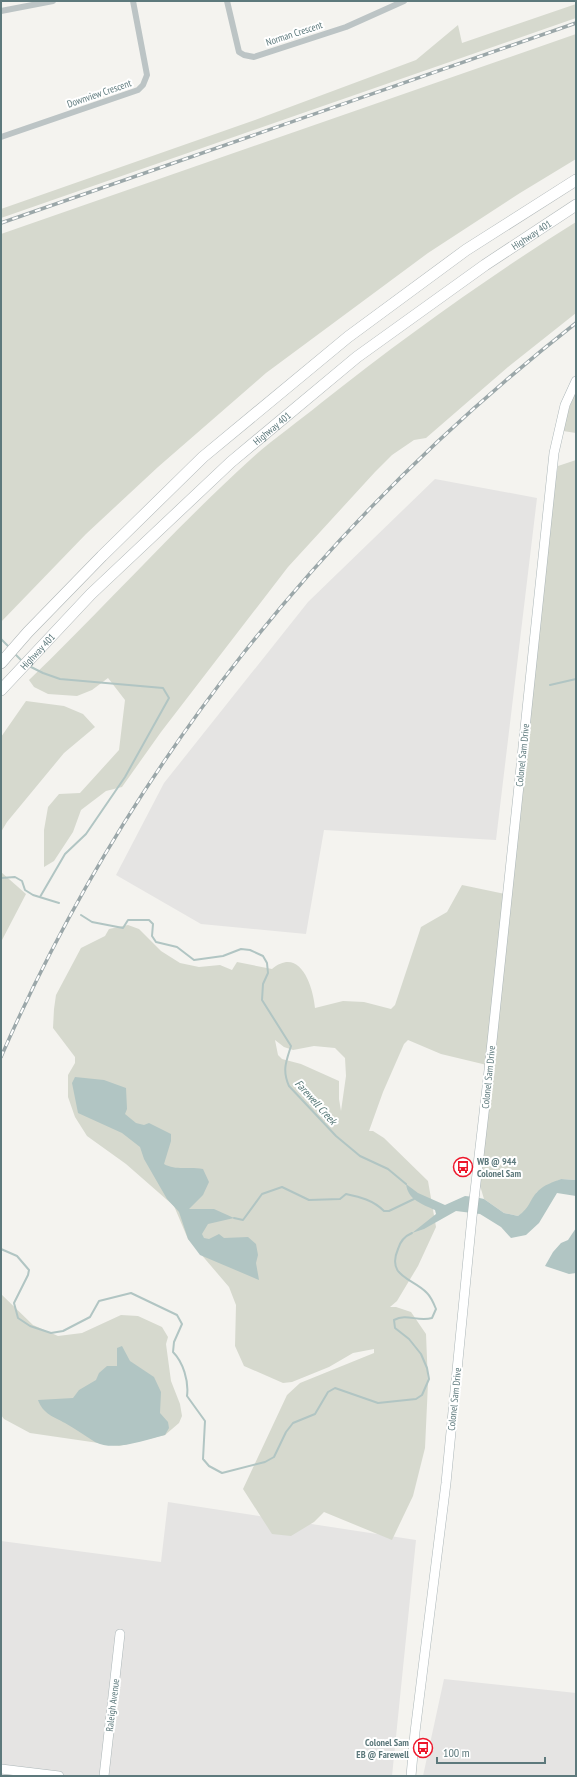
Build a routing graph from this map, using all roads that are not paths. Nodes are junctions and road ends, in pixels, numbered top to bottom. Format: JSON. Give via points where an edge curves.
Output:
{"nodes":[{"id":1,"x":53,"y":1,"type":"edge"},
{"id":2,"x":133,"y":1,"type":"edge"},
{"id":3,"x":227,"y":1,"type":"edge"},
{"id":4,"x":404,"y":1,"type":"edge"},
{"id":5,"x":46,"y":2,"type":"edge"},
{"id":6,"x":1,"y":11,"type":"edge"},
{"id":7,"x":1,"y":137,"type":"edge"},
{"id":8,"x":576,"y":180,"type":"edge"},
{"id":9,"x":576,"y":205,"type":"edge"},
{"id":10,"x":576,"y":381,"type":"edge"},
{"id":11,"x":1,"y":663,"type":"edge"},
{"id":12,"x":1,"y":690,"type":"edge"},
{"id":13,"x":120,"y":1634,"type":"dead end"},
{"id":14,"x":1,"y":1769,"type":"edge"},
{"id":15,"x":59,"y":1776,"type":"edge"},
{"id":16,"x":104,"y":1776,"type":"edge"},
{"id":17,"x":411,"y":1776,"type":"edge"}],
"edges":[{"from":1,"to":5,"type":"street"},
{"from":2,"to":7,"type":"street","name":"Downview Crescent","via":[[147,75],[143,85],[138,90]]},
{"from":3,"to":4,"type":"street","name":"Norman Crescent","via":[[239,52],[254,57],[346,27]]},
{"from":5,"to":6,"type":"street"},
{"from":8,"to":11,"type":"highway","name":"Highway 401","via":[[466,250],[348,337],[203,457],[102,556]]},
{"from":9,"to":12,"type":"highway","name":"Highway 401","via":[[485,265],[358,357],[231,462],[91,594]]},
{"from":10,"to":17,"type":"street","name":"Colonel Sam Drive","via":[[561,420],[554,453],[475,1186],[446,1483]]},
{"from":13,"to":16,"type":"street","name":"Raleigh Avenue"},
{"from":14,"to":15,"type":"street"}]}
